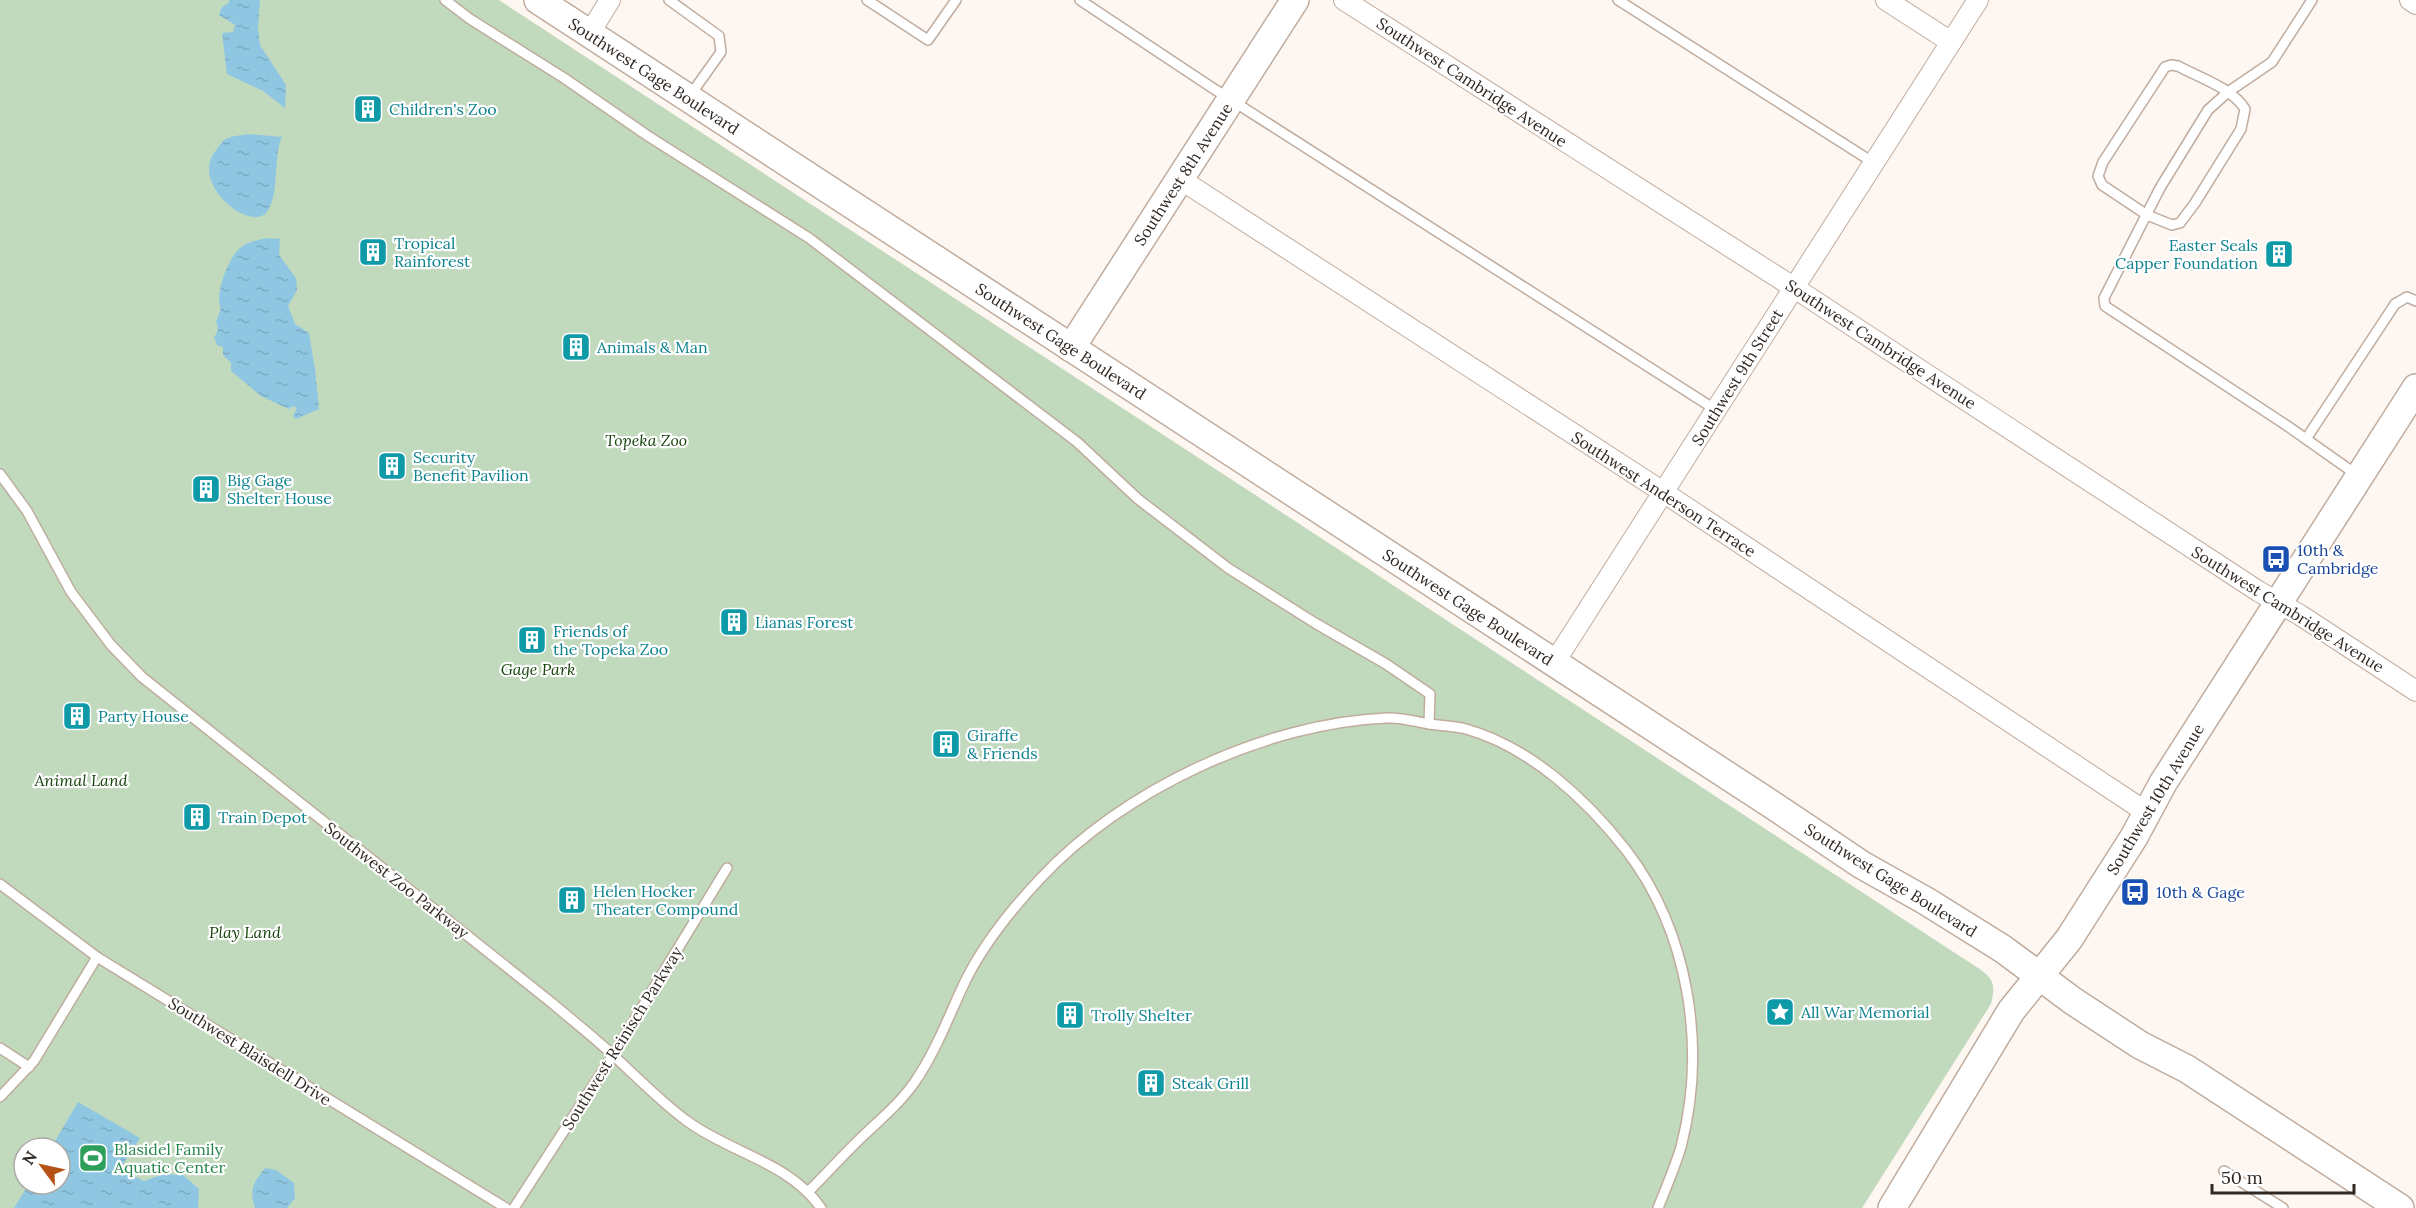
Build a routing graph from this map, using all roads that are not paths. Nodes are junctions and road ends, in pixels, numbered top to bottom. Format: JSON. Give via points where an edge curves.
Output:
{"nodes":[{"id":1,"x":445,"y":0,"type":"edge"},
{"id":2,"x":538,"y":0,"type":"edge"},
{"id":3,"x":610,"y":0,"type":"edge"},
{"id":4,"x":669,"y":0,"type":"edge"},
{"id":5,"x":867,"y":0,"type":"edge"},
{"id":6,"x":956,"y":0,"type":"edge"},
{"id":7,"x":1080,"y":0,"type":"edge"},
{"id":8,"x":1295,"y":0,"type":"edge"},
{"id":9,"x":1344,"y":0,"type":"edge"},
{"id":10,"x":1618,"y":0,"type":"edge"},
{"id":11,"x":1886,"y":0,"type":"edge"},
{"id":12,"x":1978,"y":0,"type":"edge"},
{"id":13,"x":2312,"y":0,"type":"edge"},
{"id":14,"x":2410,"y":0,"type":"edge"},
{"id":15,"x":2416,"y":4,"type":"edge"},
{"id":16,"x":589,"y":33,"type":"junction"},
{"id":17,"x":1951,"y":42,"type":"junction"},
{"id":18,"x":2228,"y":92,"type":"junction"},
{"id":19,"x":688,"y":98,"type":"junction"},
{"id":20,"x":1231,"y":99,"type":"junction"},
{"id":21,"x":1874,"y":163,"type":"junction"},
{"id":22,"x":1180,"y":179,"type":"junction"},
{"id":23,"x":2146,"y":215,"type":"junction"},
{"id":24,"x":1793,"y":287,"type":"junction"},
{"id":25,"x":2416,"y":301,"type":"edge"},
{"id":26,"x":1071,"y":348,"type":"junction"},
{"id":27,"x":2414,"y":396,"type":"edge"},
{"id":28,"x":1716,"y":410,"type":"junction"},
{"id":29,"x":2306,"y":439,"type":"junction"},
{"id":30,"x":0,"y":474,"type":"edge"},
{"id":31,"x":2359,"y":476,"type":"junction"},
{"id":32,"x":1664,"y":492,"type":"junction"},
{"id":33,"x":2277,"y":603,"type":"junction"},
{"id":34,"x":1554,"y":663,"type":"junction"},
{"id":35,"x":2416,"y":691,"type":"edge"},
{"id":36,"x":1429,"y":724,"type":"junction"},
{"id":37,"x":2146,"y":812,"type":"junction"},
{"id":38,"x":727,"y":868,"type":"dead end"},
{"id":39,"x":0,"y":884,"type":"edge"},
{"id":40,"x":97,"y":957,"type":"junction"},
{"id":41,"x":2039,"y":975,"type":"junction"},
{"id":42,"x":0,"y":1048,"type":"edge"},
{"id":43,"x":613,"y":1055,"type":"junction"},
{"id":44,"x":29,"y":1067,"type":"junction"},
{"id":45,"x":0,"y":1098,"type":"edge"},
{"id":46,"x":2224,"y":1171,"type":"dead end"},
{"id":47,"x":808,"y":1192,"type":"junction"},
{"id":48,"x":2388,"y":1205,"type":"edge"},
{"id":49,"x":506,"y":1208,"type":"edge"},
{"id":50,"x":514,"y":1208,"type":"edge"},
{"id":51,"x":821,"y":1208,"type":"edge"},
{"id":52,"x":1658,"y":1208,"type":"edge"},
{"id":53,"x":1892,"y":1208,"type":"edge"},
{"id":54,"x":2283,"y":1208,"type":"edge"}],
"edges":[{"from":1,"to":36,"type":"lane","via":[[470,20],[809,238],[1077,442],[1138,499],[1228,568],[1430,694]]},
{"from":2,"to":16,"type":"main road","name":"Southwest Gage Boulevard"},
{"from":3,"to":16,"type":"street"},
{"from":4,"to":19,"type":"lane","via":[[719,36],[721,52]]},
{"from":5,"to":6,"type":"lane","via":[[928,40]]},
{"from":7,"to":20,"type":"lane"},
{"from":8,"to":20,"type":"main road","name":"Southwest 8th Avenue"},
{"from":9,"to":24,"type":"street","name":"Southwest Cambridge Avenue"},
{"from":10,"to":21,"type":"lane"},
{"from":11,"to":17,"type":"street"},
{"from":12,"to":17,"type":"street","name":"Southwest 9th Street"},
{"from":13,"to":18,"type":"lane","via":[[2272,62]]},
{"from":14,"to":15,"type":"street"},
{"from":16,"to":19,"type":"main road","name":"Southwest Gage Boulevard"},
{"from":17,"to":21,"type":"street","name":"Southwest 9th Street"},
{"from":18,"to":23,"type":"lane","via":[[2208,110]]},
{"from":18,"to":23,"type":"lane","via":[[2245,109],[2241,129],[2195,203],[2180,223],[2172,225]]},
{"from":18,"to":23,"type":"lane","via":[[2171,65],[2153,86],[2103,162],[2098,176],[2102,185]]},
{"from":19,"to":26,"type":"main road","name":"Southwest Gage Boulevard"},
{"from":20,"to":22,"type":"main road","name":"Southwest 8th Avenue"},
{"from":20,"to":28,"type":"lane"},
{"from":21,"to":24,"type":"street","name":"Southwest 9th Street"},
{"from":22,"to":26,"type":"main road","name":"Southwest 8th Avenue"},
{"from":22,"to":32,"type":"street","name":"Southwest Anderson Terrace"},
{"from":23,"to":29,"type":"lane","via":[[2104,298],[2105,306]]},
{"from":24,"to":28,"type":"street","name":"Southwest 9th Street"},
{"from":24,"to":33,"type":"street","name":"Southwest Cambridge Avenue"},
{"from":25,"to":29,"type":"lane","via":[[2407,297],[2395,304]]},
{"from":26,"to":34,"type":"main road","name":"Southwest Gage Boulevard"},
{"from":27,"to":31,"type":"main road","name":"Southwest 10th Avenue"},
{"from":28,"to":32,"type":"street","name":"Southwest 9th Street"},
{"from":29,"to":31,"type":"lane"},
{"from":30,"to":43,"type":"lane","name":"Southwest Zoo Parkway","via":[[27,511],[71,592],[104,637],[142,677]]},
{"from":31,"to":33,"type":"main road","name":"Southwest 10th Avenue"},
{"from":32,"to":34,"type":"street","name":"Southwest 9th Street"},
{"from":32,"to":37,"type":"street","name":"Southwest Anderson Terrace"},
{"from":33,"to":35,"type":"street","name":"Southwest Cambridge Avenue"},
{"from":33,"to":37,"type":"main road","name":"Southwest 10th Avenue"},
{"from":34,"to":41,"type":"main road","name":"Southwest Gage Boulevard","via":[[1862,866],[1974,931]]},
{"from":36,"to":47,"type":"lane","via":[[1380,719],[1268,741],[1186,773],[1103,823],[1039,879],[1011,913],[965,982],[915,1082],[891,1111]]},
{"from":36,"to":52,"type":"lane","via":[[1466,729],[1527,756],[1612,833],[1652,888],[1682,960],[1692,1051],[1690,1100],[1681,1149]]},
{"from":37,"to":41,"type":"main road","name":"Southwest 10th Avenue","via":[[2069,939]]},
{"from":38,"to":43,"type":"lane","name":"Southwest Reinisch Parkway"},
{"from":39,"to":40,"type":"lane","name":"Southwest Blaisdell Drive"},
{"from":40,"to":44,"type":"lane"},
{"from":40,"to":49,"type":"lane","name":"Southwest Blaisdell Drive"},
{"from":41,"to":48,"type":"main road","name":"Southwest Gage Boulevard","via":[[2073,1001],[2140,1045],[2187,1069]]},
{"from":41,"to":53,"type":"main road","name":"Southwest 10th Avenue","via":[[2011,1011]]},
{"from":42,"to":44,"type":"lane"},
{"from":43,"to":47,"type":"lane","name":"Southwest Zoo Parkway","via":[[688,1122],[777,1168]]},
{"from":43,"to":50,"type":"lane","name":"Southwest Reinisch Parkway"},
{"from":44,"to":45,"type":"lane"},
{"from":46,"to":54,"type":"lane"},
{"from":47,"to":51,"type":"lane","name":"Southwest Zoo Parkway"}]}
